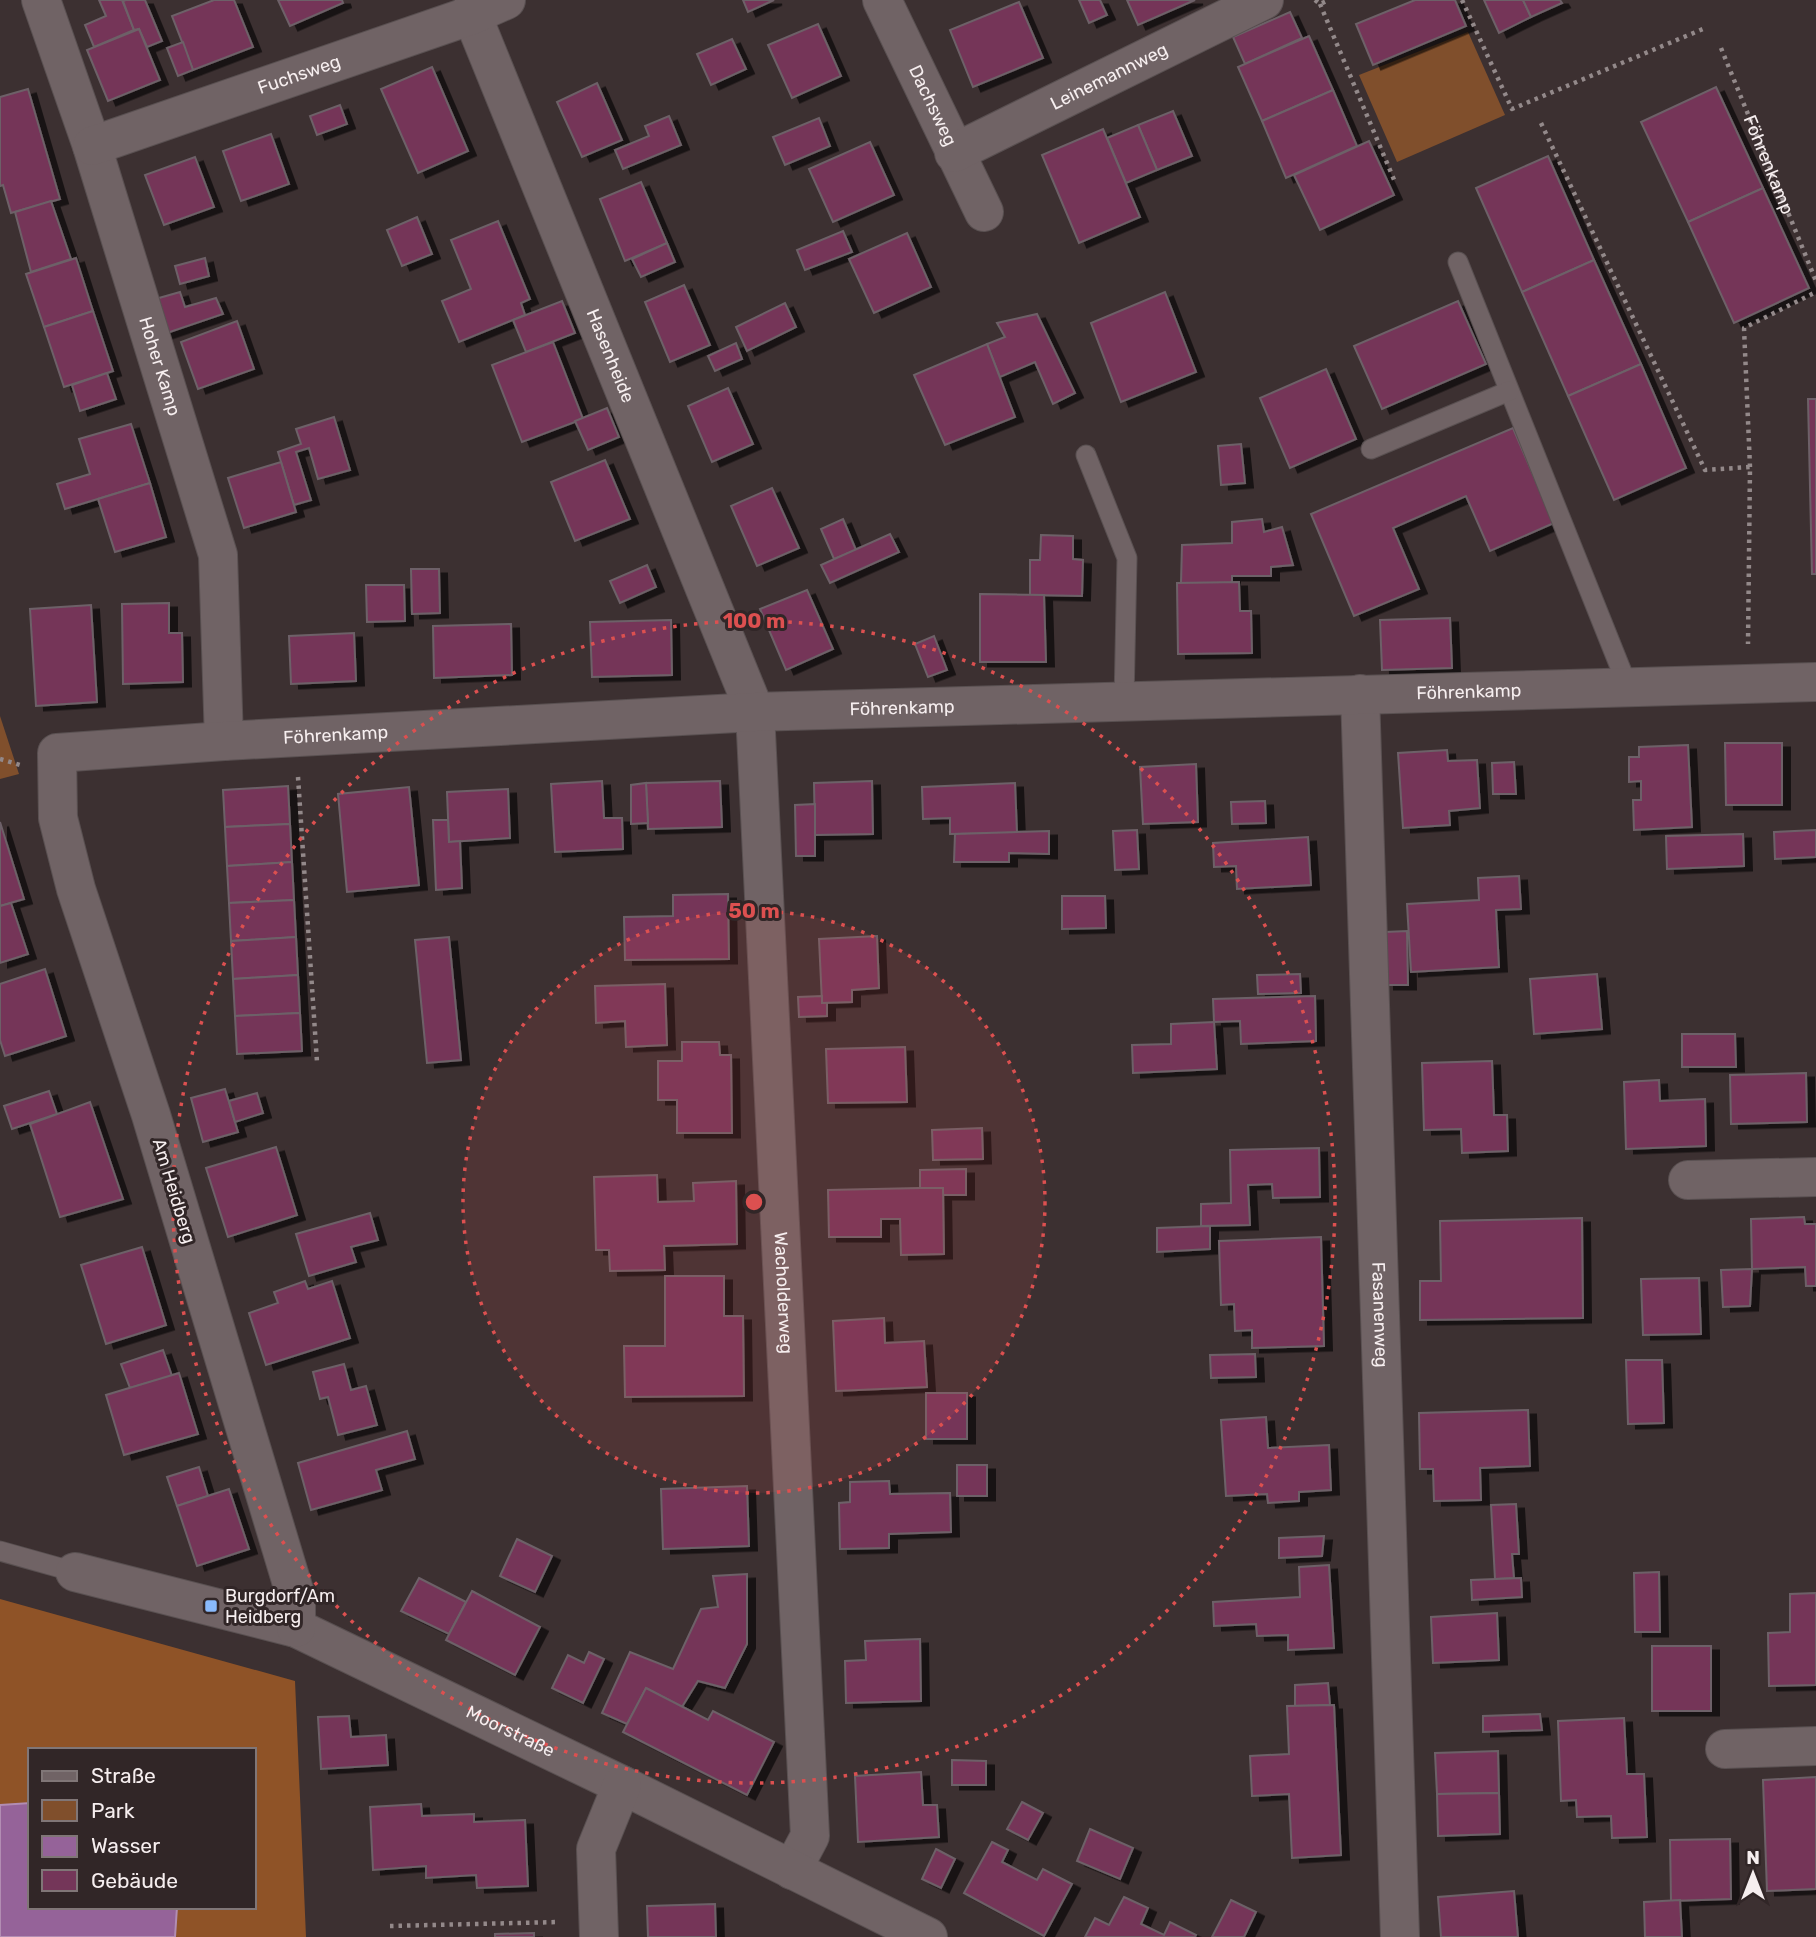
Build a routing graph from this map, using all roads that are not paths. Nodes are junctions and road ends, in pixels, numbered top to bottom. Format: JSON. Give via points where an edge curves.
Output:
{"nodes":[{"id":1,"x":41,"y":0,"type":"edge"},
{"id":2,"x":882,"y":0,"type":"edge"},
{"id":3,"x":1264,"y":0,"type":"edge"},
{"id":4,"x":484,"y":5,"type":"edge"},
{"id":5,"x":92,"y":146,"type":"junction"},
{"id":6,"x":954,"y":153,"type":"junction"},
{"id":7,"x":984,"y":212,"type":"dead end"},
{"id":8,"x":1458,"y":262,"type":"dead end"},
{"id":9,"x":1509,"y":391,"type":"junction"},
{"id":10,"x":1371,"y":449,"type":"dead end"},
{"id":11,"x":1086,"y":455,"type":"dead end"},
{"id":12,"x":1816,"y":682,"type":"edge"},
{"id":13,"x":1628,"y":687,"type":"junction"},
{"id":14,"x":1360,"y":694,"type":"junction"},
{"id":15,"x":1124,"y":701,"type":"junction"},
{"id":16,"x":755,"y":712,"type":"junction"},
{"id":17,"x":224,"y":741,"type":"junction"},
{"id":18,"x":57,"y":753,"type":"joint"},
{"id":19,"x":1816,"y":1177,"type":"edge"},
{"id":20,"x":1688,"y":1180,"type":"dead end"},
{"id":21,"x":0,"y":1551,"type":"edge"},
{"id":22,"x":75,"y":1572,"type":"joint"},
{"id":23,"x":296,"y":1628,"type":"junction"},
{"id":24,"x":1816,"y":1746,"type":"edge"},
{"id":25,"x":1725,"y":1749,"type":"dead end"},
{"id":26,"x":622,"y":1785,"type":"junction"},
{"id":27,"x":792,"y":1870,"type":"junction"},
{"id":28,"x":599,"y":1929,"type":"edge"},
{"id":29,"x":928,"y":1937,"type":"edge"},
{"id":30,"x":1400,"y":1937,"type":"edge"}],
"edges":[{"from":1,"to":5,"type":"street","name":"Hoher Kamp"},
{"from":2,"to":6,"type":"street","name":"Dachsweg"},
{"from":3,"to":6,"type":"street","name":"Leinemannweg"},
{"from":4,"to":5,"type":"street","name":"Fuchsweg"},
{"from":4,"to":16,"type":"street","name":"Hasenheide"},
{"from":5,"to":17,"type":"street","name":"Hoher Kamp","via":[[218,555]]},
{"from":6,"to":7,"type":"street","name":"Dachsweg"},
{"from":8,"to":9,"type":"lane"},
{"from":9,"to":10,"type":"lane"},
{"from":9,"to":13,"type":"lane"},
{"from":11,"to":15,"type":"lane","via":[[1127,558]]},
{"from":12,"to":13,"type":"street","name":"Föhrenkamp"},
{"from":13,"to":14,"type":"street","name":"Föhrenkamp"},
{"from":14,"to":15,"type":"street","name":"Föhrenkamp"},
{"from":14,"to":30,"type":"street","name":"Fasanenweg"},
{"from":15,"to":16,"type":"street","name":"Föhrenkamp"},
{"from":16,"to":17,"type":"street","name":"Föhrenkamp"},
{"from":16,"to":27,"type":"street","name":"Wacholderweg","via":[[810,1836]]},
{"from":17,"to":18,"type":"street","name":"Föhrenkamp"},
{"from":18,"to":23,"type":"street","name":"Am Heidberg","via":[[58,818],[76,890],[151,1115],[296,1597]]},
{"from":19,"to":20,"type":"street"},
{"from":21,"to":22,"type":"lane"},
{"from":22,"to":23,"type":"street","name":"Moorstraße"},
{"from":23,"to":26,"type":"street","name":"Moorstraße"},
{"from":24,"to":25,"type":"street"},
{"from":26,"to":27,"type":"street","name":"Moorstraße"},
{"from":26,"to":28,"type":"street","via":[[596,1849]]},
{"from":27,"to":29,"type":"street","name":"Moorstraße"}]}
